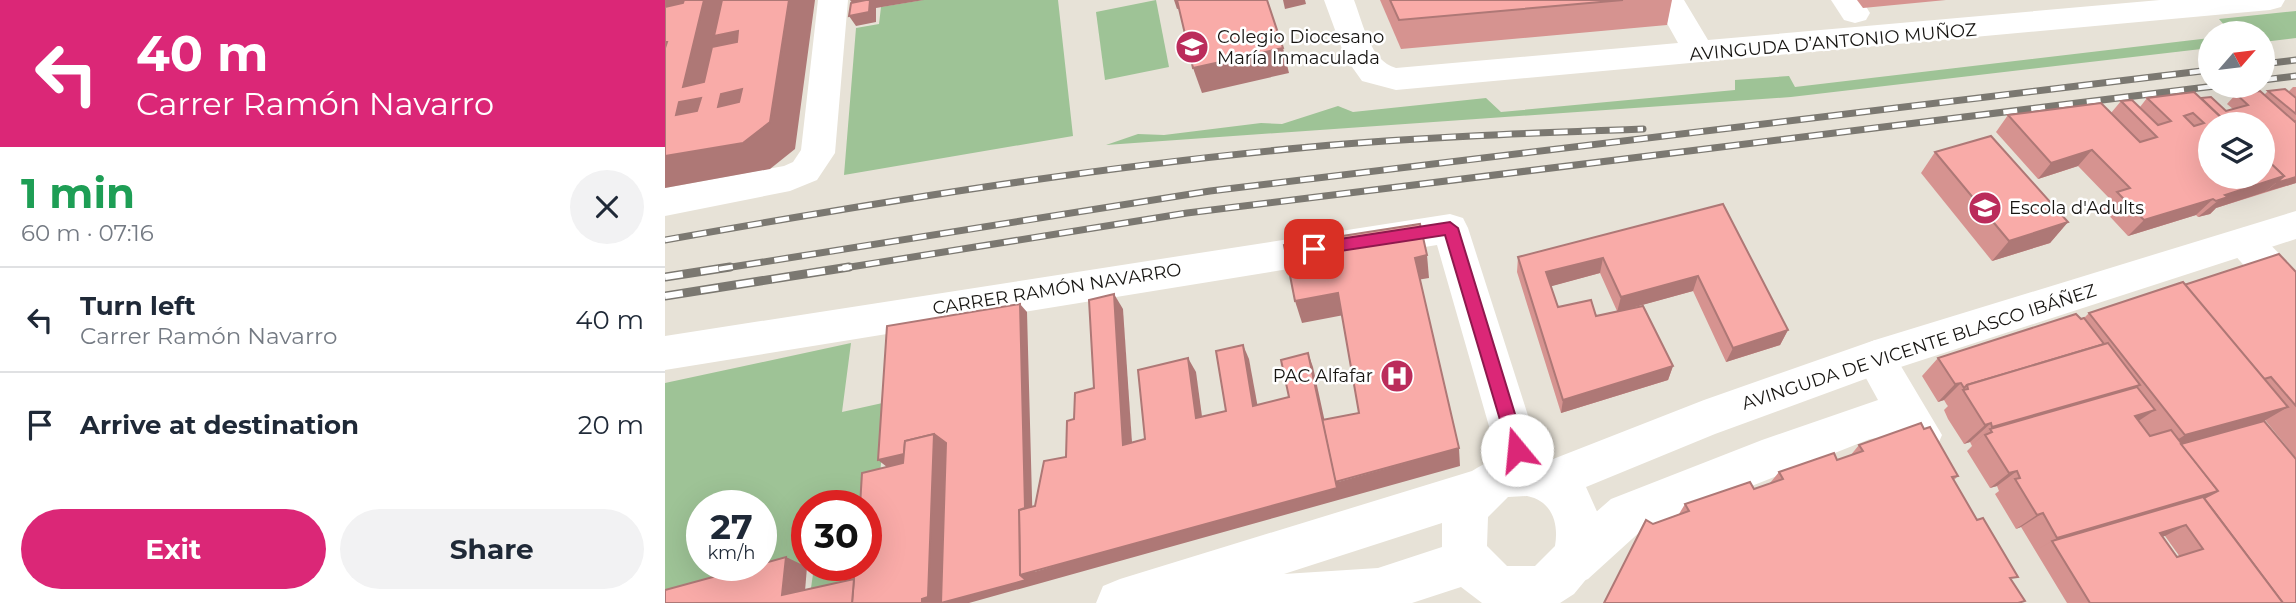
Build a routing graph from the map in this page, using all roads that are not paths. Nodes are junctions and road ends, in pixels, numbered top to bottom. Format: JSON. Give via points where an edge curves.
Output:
{"nodes":[{"id":1,"x":834,"y":0,"type":"edge"},
{"id":2,"x":1339,"y":0,"type":"edge"},
{"id":3,"x":1669,"y":0,"type":"edge"},
{"id":4,"x":2027,"y":0,"type":"edge"},
{"id":5,"x":2270,"y":0,"type":"edge"},
{"id":6,"x":2048,"y":23,"type":"junction"},
{"id":7,"x":1700,"y":53,"type":"junction"},
{"id":8,"x":665,"y":202,"type":"edge"},
{"id":9,"x":2296,"y":225,"type":"edge"},
{"id":10,"x":2245,"y":242,"type":"junction"},
{"id":11,"x":2296,"y":296,"type":"edge"},
{"id":12,"x":665,"y":353,"type":"edge"},
{"id":13,"x":1875,"y":358,"type":"junction"},
{"id":14,"x":1916,"y":427,"type":"junction"},
{"id":15,"x":1944,"y":474,"type":"edge"},
{"id":16,"x":1536,"y":479,"type":"junction"},
{"id":17,"x":1479,"y":490,"type":"junction"},
{"id":18,"x":1470,"y":561,"type":"junction"},
{"id":19,"x":1572,"y":563,"type":"junction"},
{"id":20,"x":1530,"y":596,"type":"edge"},
{"id":21,"x":1376,"y":597,"type":"edge"},
{"id":22,"x":1121,"y":603,"type":"edge"},
{"id":23,"x":1197,"y":603,"type":"edge"}],
"edges":[{"from":1,"to":8,"type":"street","via":[[818,153],[805,171],[790,178]]},
{"from":2,"to":7,"type":"street","name":"AVINGUDA D’ANTONIO MUÑOZ","via":[[1361,57],[1373,73],[1396,79]]},
{"from":3,"to":7,"type":"street"},
{"from":4,"to":6,"type":"street"},
{"from":5,"to":6,"type":"street","name":"AVINGUDA D’ANTONIO MUÑOZ"},
{"from":6,"to":7,"type":"street","name":"AVINGUDA D’ANTONIO MUÑOZ"},
{"from":9,"to":10,"type":"street","name":"AVINGUDA DE VICENTE BLASCO IBÁÑEZ"},
{"from":10,"to":11,"type":"street"},
{"from":10,"to":13,"type":"street","name":"AVINGUDA DE VICENTE BLASCO IBÁÑEZ"},
{"from":12,"to":16,"type":"street","name":"CARRER RAMÓN NAVARRO","via":[[1450,228]]},
{"from":13,"to":14,"type":"street"},
{"from":13,"to":16,"type":"street","name":"AVINGUDA DE VICENTE BLASCO IBÁÑEZ"},
{"from":14,"to":15,"type":"street"},
{"from":14,"to":19,"type":"street","via":[[1898,416],[1870,420],[1762,460],[1627,514]]},
{"from":16,"to":17,"type":"street","via":[[1508,476]]},
{"from":16,"to":19,"type":"street","via":[[1562,493],[1574,508],[1579,545]]},
{"from":17,"to":18,"type":"street","via":[[1462,523]]},
{"from":17,"to":22,"type":"street"},
{"from":18,"to":20,"type":"street","via":[[1491,582]]},
{"from":18,"to":21,"type":"street"},
{"from":19,"to":20,"type":"street","via":[[1560,577]]},
{"from":21,"to":23,"type":"street"}]}
